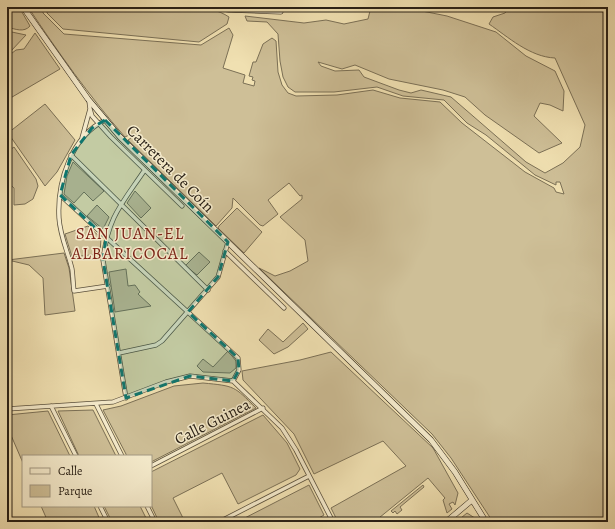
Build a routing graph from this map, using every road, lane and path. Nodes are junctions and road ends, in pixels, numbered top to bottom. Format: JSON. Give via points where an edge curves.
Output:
{"nodes":[{"id":1,"x":23,"y":7,"type":"edge"},
{"id":2,"x":209,"y":7,"type":"edge"},
{"id":3,"x":281,"y":12,"type":"dead end"},
{"id":4,"x":88,"y":99,"type":"junction"},
{"id":5,"x":90,"y":109,"type":"junction"},
{"id":6,"x":105,"y":120,"type":"junction"},
{"id":7,"x":99,"y":123,"type":"junction"},
{"id":8,"x":81,"y":140,"type":"junction"},
{"id":9,"x":71,"y":155,"type":"junction"},
{"id":10,"x":144,"y":171,"type":"junction"},
{"id":11,"x":60,"y":195,"type":"junction"},
{"id":12,"x":121,"y":204,"type":"junction"},
{"id":13,"x":182,"y":206,"type":"dead end"},
{"id":14,"x":106,"y":238,"type":"junction"},
{"id":15,"x":228,"y":242,"type":"junction"},
{"id":16,"x":225,"y":250,"type":"junction"},
{"id":17,"x":108,"y":286,"type":"junction"},
{"id":18,"x":208,"y":290,"type":"junction"},
{"id":19,"x":284,"y":308,"type":"dead end"},
{"id":20,"x":188,"y":312,"type":"junction"},
{"id":21,"x":119,"y":353,"type":"junction"},
{"id":22,"x":233,"y":381,"type":"junction"},
{"id":23,"x":126,"y":398,"type":"junction"},
{"id":24,"x":96,"y":404,"type":"junction"},
{"id":25,"x":51,"y":406,"type":"junction"},
{"id":26,"x":263,"y":408,"type":"junction"},
{"id":27,"x":7,"y":409,"type":"edge"},
{"id":28,"x":76,"y":455,"type":"edge"},
{"id":29,"x":122,"y":455,"type":"edge"},
{"id":30,"x":152,"y":465,"type":"edge"},
{"id":31,"x":309,"y":476,"type":"junction"},
{"id":32,"x":472,"y":500,"type":"junction"},
{"id":33,"x":100,"y":507,"type":"edge"},
{"id":34,"x":148,"y":507,"type":"edge"},
{"id":35,"x":108,"y":522,"type":"edge"},
{"id":36,"x":155,"y":522,"type":"edge"},
{"id":37,"x":219,"y":522,"type":"edge"},
{"id":38,"x":333,"y":522,"type":"edge"},
{"id":39,"x":446,"y":522,"type":"edge"},
{"id":40,"x":486,"y":522,"type":"edge"}],
"edges":[{"from":1,"to":4,"type":"street","name":"Carretera de Coín"},
{"from":2,"to":3,"type":"street"},
{"from":4,"to":5,"type":"street"},
{"from":4,"to":6,"type":"street","name":"Carretera de Coín"},
{"from":5,"to":7,"type":"street","name":"Carretera de Coín","via":[[92,116]]},
{"from":5,"to":8,"type":"street"},
{"from":6,"to":7,"type":"street"},
{"from":6,"to":15,"type":"street","name":"Carretera de Coín"},
{"from":7,"to":8,"type":"street"},
{"from":7,"to":10,"type":"street","name":"Carretera de Coín"},
{"from":8,"to":9,"type":"street"},
{"from":9,"to":11,"type":"street"},
{"from":9,"to":12,"type":"street"},
{"from":10,"to":12,"type":"street"},
{"from":10,"to":13,"type":"street","name":"Carretera de Coín"},
{"from":11,"to":14,"type":"street"},
{"from":11,"to":17,"type":"street","via":[[62,238],[72,269],[74,290]]},
{"from":12,"to":14,"type":"street","via":[[112,219]]},
{"from":12,"to":18,"type":"street"},
{"from":14,"to":17,"type":"street","via":[[103,260]]},
{"from":14,"to":20,"type":"street"},
{"from":15,"to":16,"type":"street"},
{"from":15,"to":32,"type":"street","name":"Carretera de Coín","via":[[431,440]]},
{"from":16,"to":18,"type":"street","via":[[218,277]]},
{"from":16,"to":19,"type":"street"},
{"from":17,"to":21,"type":"street"},
{"from":18,"to":20,"type":"street"},
{"from":20,"to":21,"type":"street","via":[[156,345]]},
{"from":20,"to":22,"type":"street","via":[[238,358],[239,370]]},
{"from":21,"to":23,"type":"street"},
{"from":22,"to":23,"type":"street","via":[[190,376],[166,382]]},
{"from":22,"to":26,"type":"street"},
{"from":23,"to":24,"type":"street"},
{"from":24,"to":25,"type":"street"},
{"from":24,"to":29,"type":"street"},
{"from":25,"to":27,"type":"street"},
{"from":25,"to":28,"type":"street"},
{"from":26,"to":30,"type":"street","name":"Calle Guinea"},
{"from":26,"to":31,"type":"street","via":[[282,428]]},
{"from":31,"to":37,"type":"street"},
{"from":31,"to":38,"type":"street"},
{"from":32,"to":39,"type":"street"},
{"from":32,"to":40,"type":"street","name":"Carretera de Coín"},
{"from":33,"to":35,"type":"street"},
{"from":34,"to":36,"type":"street"}]}
